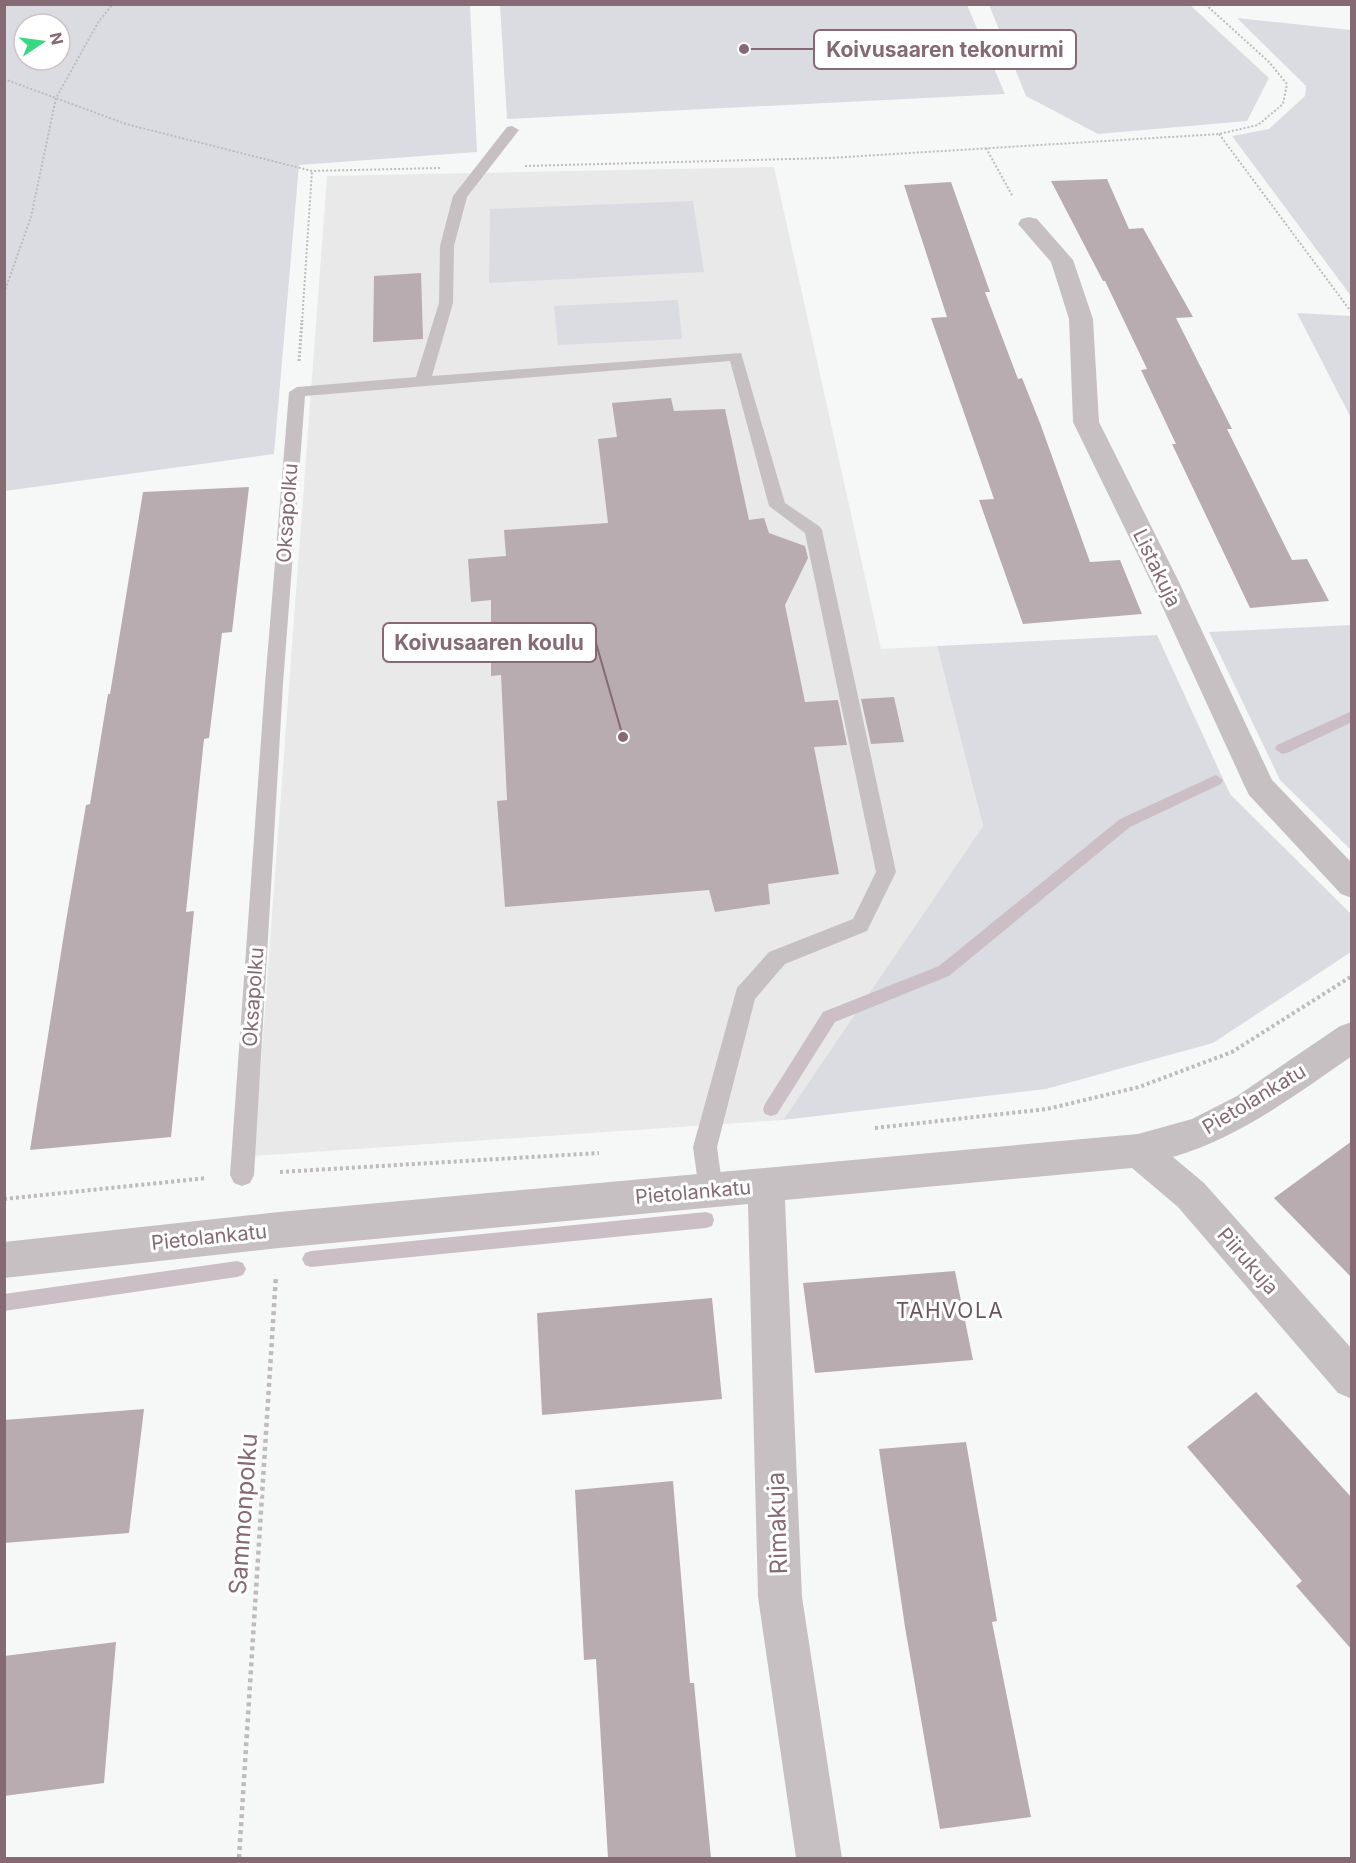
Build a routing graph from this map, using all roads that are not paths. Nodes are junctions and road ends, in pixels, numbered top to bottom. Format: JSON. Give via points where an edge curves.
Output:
{"nodes":[{"id":1,"x":512,"y":130,"type":"dead end"},
{"id":2,"x":1029,"y":224,"type":"road end"},
{"id":3,"x":423,"y":381,"type":"junction"},
{"id":4,"x":1352,"y":885,"type":"edge"},
{"id":5,"x":1352,"y":1037,"type":"edge"},
{"id":6,"x":1138,"y":1151,"type":"junction"},
{"id":7,"x":242,"y":1175,"type":"dead end"},
{"id":8,"x":765,"y":1185,"type":"junction"},
{"id":9,"x":711,"y":1190,"type":"junction"},
{"id":10,"x":4,"y":1260,"type":"edge"},
{"id":11,"x":1352,"y":1378,"type":"edge"},
{"id":12,"x":819,"y":1858,"type":"edge"}],
"edges":[{"from":1,"to":3,"type":"lane","via":[[460,196],[447,246],[446,303]]},
{"from":2,"to":4,"type":"street","name":"Listakuja","via":[[1062,260],[1081,319],[1086,422],[1260,787]]},
{"from":3,"to":7,"type":"lane","name":"Oksapolku","via":[[297,392]]},
{"from":3,"to":9,"type":"lane","via":[[735,356],[777,506],[813,530],[886,872],[860,925],[777,958],[745,995],[705,1147]]},
{"from":5,"to":6,"type":"street","name":"Pietolankatu","via":[[1250,1107],[1200,1133]]},
{"from":6,"to":8,"type":"street","name":"Pietolankatu"},
{"from":6,"to":11,"type":"street","name":"Piirukuja","via":[[1191,1195]]},
{"from":8,"to":9,"type":"street","name":"Pietolankatu"},
{"from":8,"to":12,"type":"street","name":"Rimakuja","via":[[780,1597]]},
{"from":9,"to":10,"type":"street","name":"Pietolankatu"}]}
